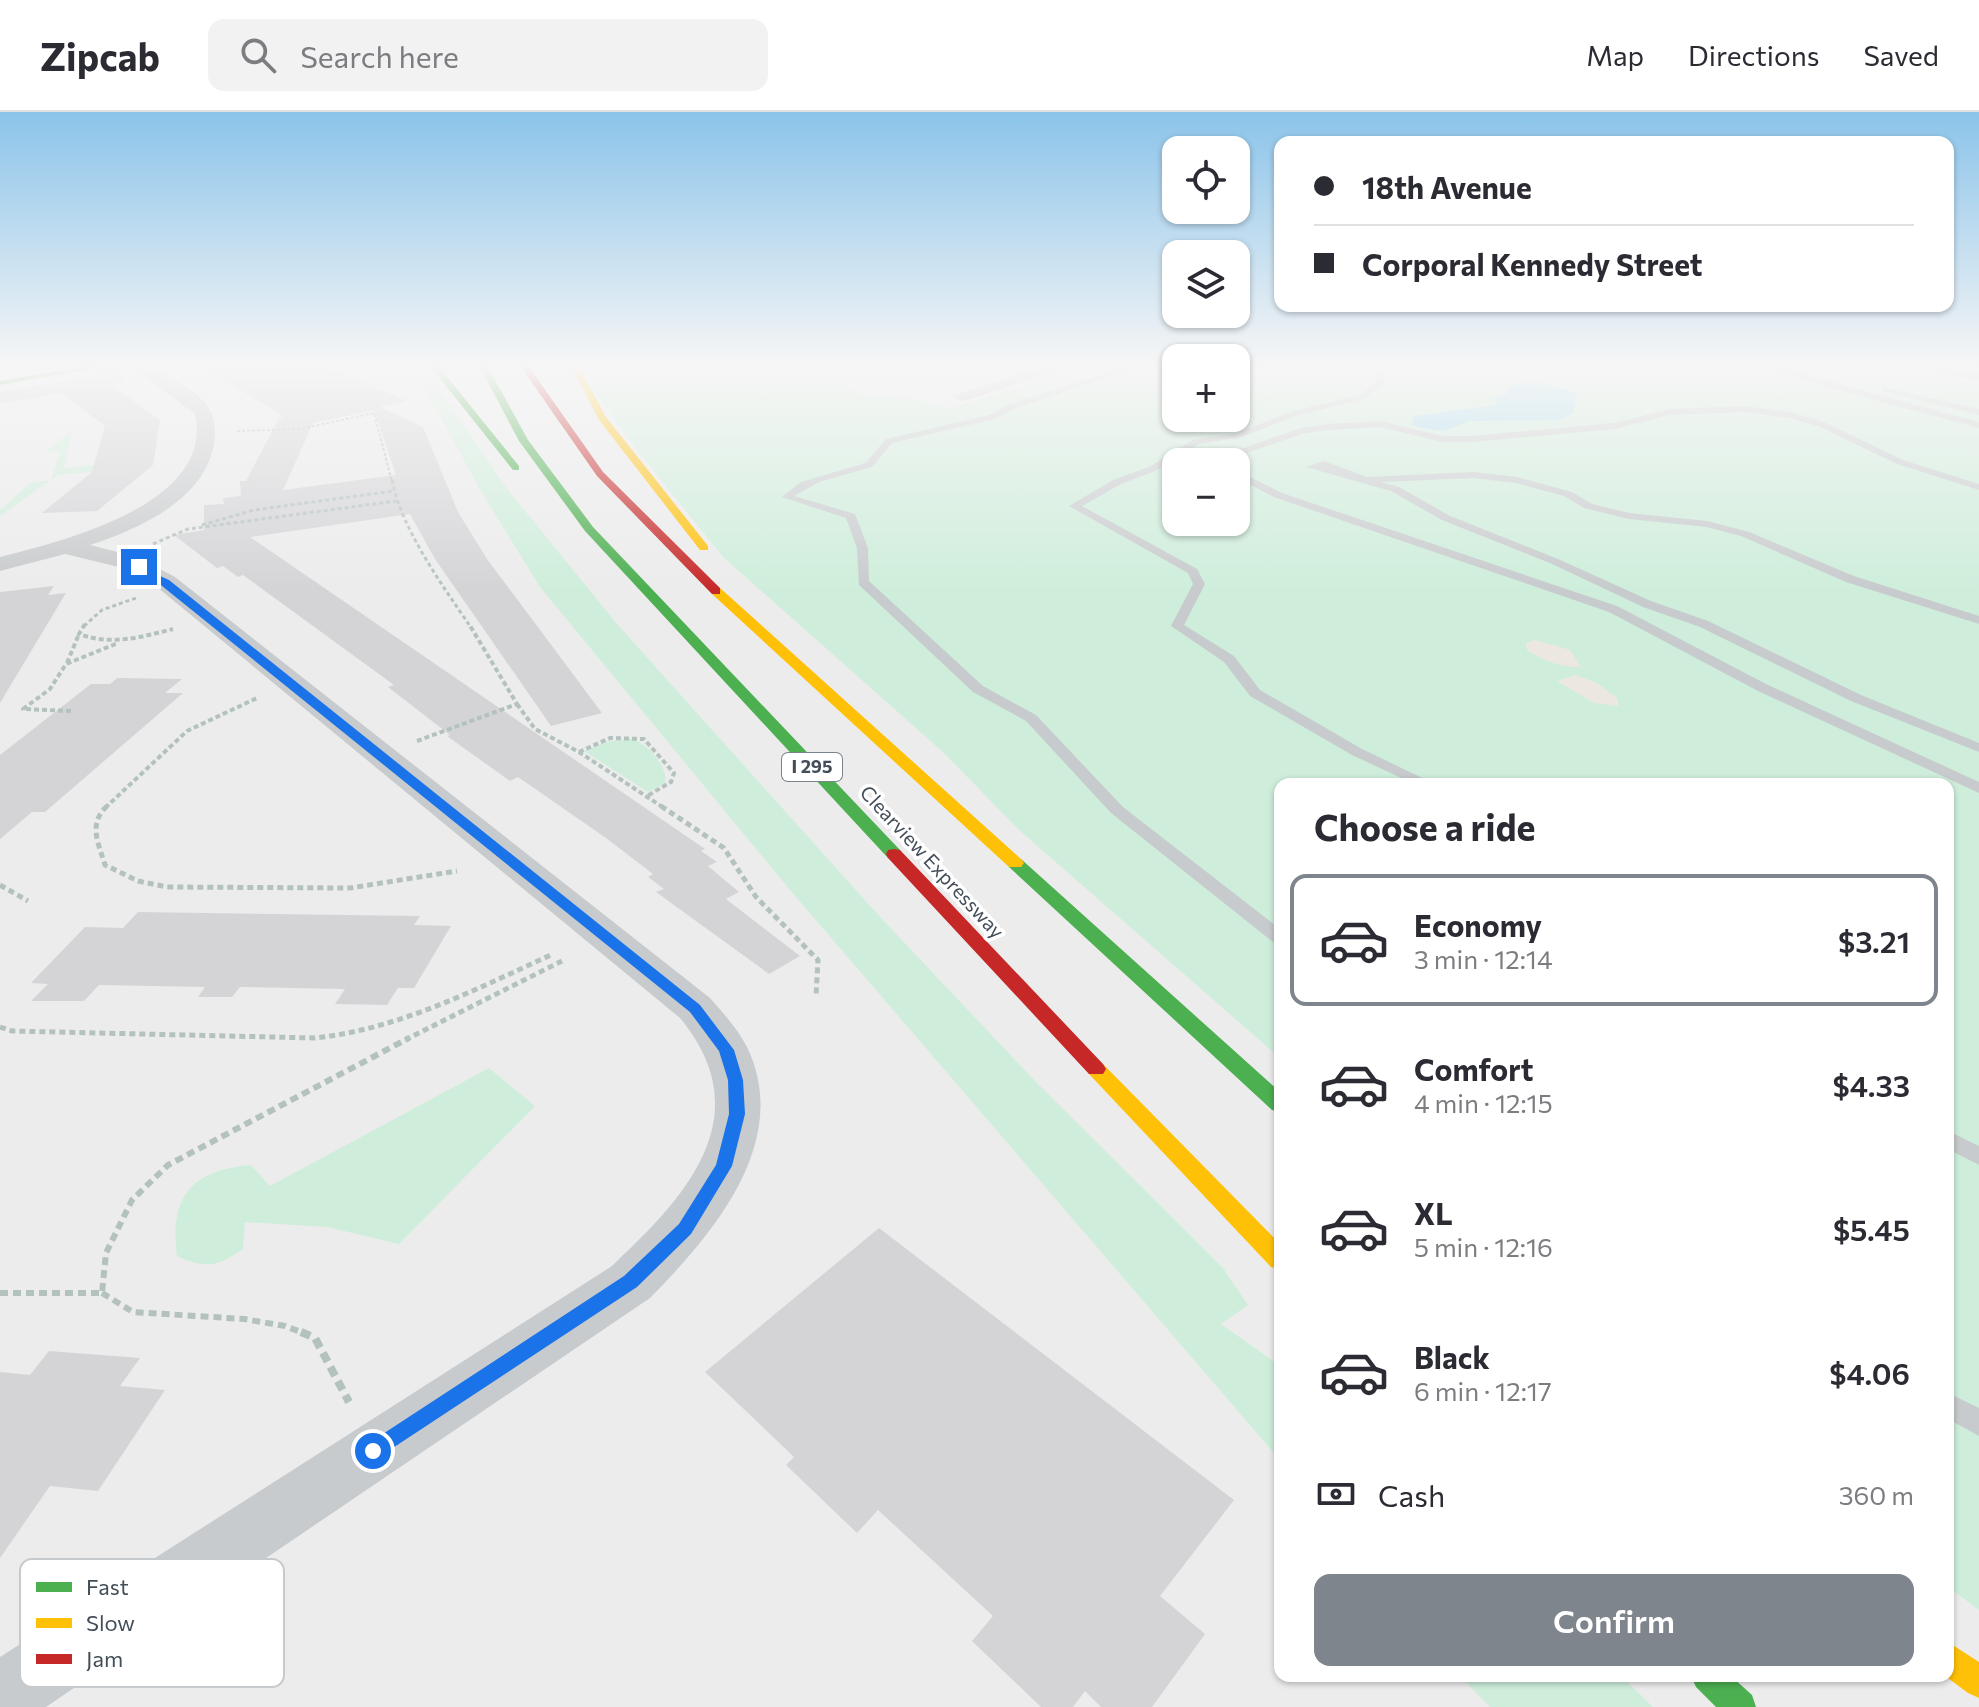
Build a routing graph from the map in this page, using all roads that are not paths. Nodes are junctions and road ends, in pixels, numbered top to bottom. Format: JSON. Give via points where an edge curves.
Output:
{"nodes":[{"id":1,"x":205,"y":441,"type":"edge"},
{"id":2,"x":495,"y":441,"type":"edge"},
{"id":3,"x":524,"y":441,"type":"edge"},
{"id":4,"x":576,"y":441,"type":"edge"},
{"id":5,"x":621,"y":441,"type":"edge"},
{"id":6,"x":889,"y":441,"type":"edge"},
{"id":7,"x":1199,"y":441,"type":"edge"},
{"id":8,"x":1271,"y":441,"type":"edge"},
{"id":9,"x":1857,"y":441,"type":"edge"},
{"id":10,"x":1250,"y":449,"type":"edge"},
{"id":11,"x":525,"y":479,"type":"dead end"},
{"id":12,"x":1250,"y":480,"type":"edge"},
{"id":13,"x":1979,"y":487,"type":"edge"},
{"id":14,"x":564,"y":527,"type":"dead end"},
{"id":15,"x":67,"y":547,"type":"junction"},
{"id":16,"x":0,"y":564,"type":"edge"},
{"id":17,"x":1979,"y":620,"type":"edge"},
{"id":18,"x":1979,"y":748,"type":"edge"},
{"id":19,"x":1414,"y":778,"type":"edge"},
{"id":20,"x":1979,"y":788,"type":"edge"},
{"id":21,"x":937,"y":794,"type":"junction"},
{"id":22,"x":1274,"y":933,"type":"edge"},
{"id":23,"x":1274,"y":1099,"type":"edge"},
{"id":24,"x":1954,"y":1142,"type":"edge"},
{"id":25,"x":1168,"y":1146,"type":"junction"},
{"id":26,"x":1979,"y":1156,"type":"edge"},
{"id":27,"x":1274,"y":1254,"type":"edge"},
{"id":28,"x":1954,"y":1408,"type":"edge"},
{"id":29,"x":1979,"y":1423,"type":"edge"},
{"id":30,"x":210,"y":1559,"type":"edge"},
{"id":31,"x":1954,"y":1663,"type":"edge"},
{"id":32,"x":1713,"y":1682,"type":"edge"},
{"id":33,"x":1979,"y":1682,"type":"edge"},
{"id":34,"x":20,"y":1684,"type":"edge"},
{"id":35,"x":0,"y":1697,"type":"edge"},
{"id":36,"x":1740,"y":1707,"type":"edge"}],
"edges":[{"from":1,"to":15,"type":"street","via":[[194,471],[169,497],[132,520]]},
{"from":2,"to":11,"type":"main road"},
{"from":3,"to":25,"type":"main road","name":"Clearview Expressway","number":"I 295","via":[[589,529]]},
{"from":4,"to":21,"type":"main road","via":[[643,520]]},
{"from":5,"to":21,"type":"main road","via":[[724,571]]},
{"from":6,"to":22,"type":"lane","via":[[872,464],[817,480],[787,497],[851,516],[866,568],[863,582],[978,689],[1031,718],[1117,810]]},
{"from":7,"to":19,"type":"lane","via":[[1074,506],[1193,571],[1199,584],[1177,626],[1229,659],[1255,693]]},
{"from":8,"to":10,"type":"lane"},
{"from":9,"to":13,"type":"lane","via":[[1900,462]]},
{"from":12,"to":20,"type":"lane","via":[[1278,495],[1613,609],[1763,688]]},
{"from":14,"to":25,"type":"main road"},
{"from":15,"to":16,"type":"street"},
{"from":15,"to":30,"type":"street","via":[[128,562],[166,582],[695,1008],[726,1050],[736,1080],[737,1114],[724,1166],[685,1229],[631,1282]]},
{"from":17,"to":18,"type":"lane","via":[[1850,579],[1745,534],[1707,524],[1629,516],[1517,480],[1473,475],[1358,479],[1395,489],[1446,518],[1704,624],[1856,698]]},
{"from":21,"to":23,"type":"main road"},
{"from":24,"to":26,"type":"lane"},
{"from":25,"to":27,"type":"main road","name":"Clearview Expressway","number":"I 295"},
{"from":28,"to":29,"type":"lane"},
{"from":31,"to":33,"type":"main road"},
{"from":32,"to":36,"type":"main road"},
{"from":34,"to":35,"type":"street"}]}
